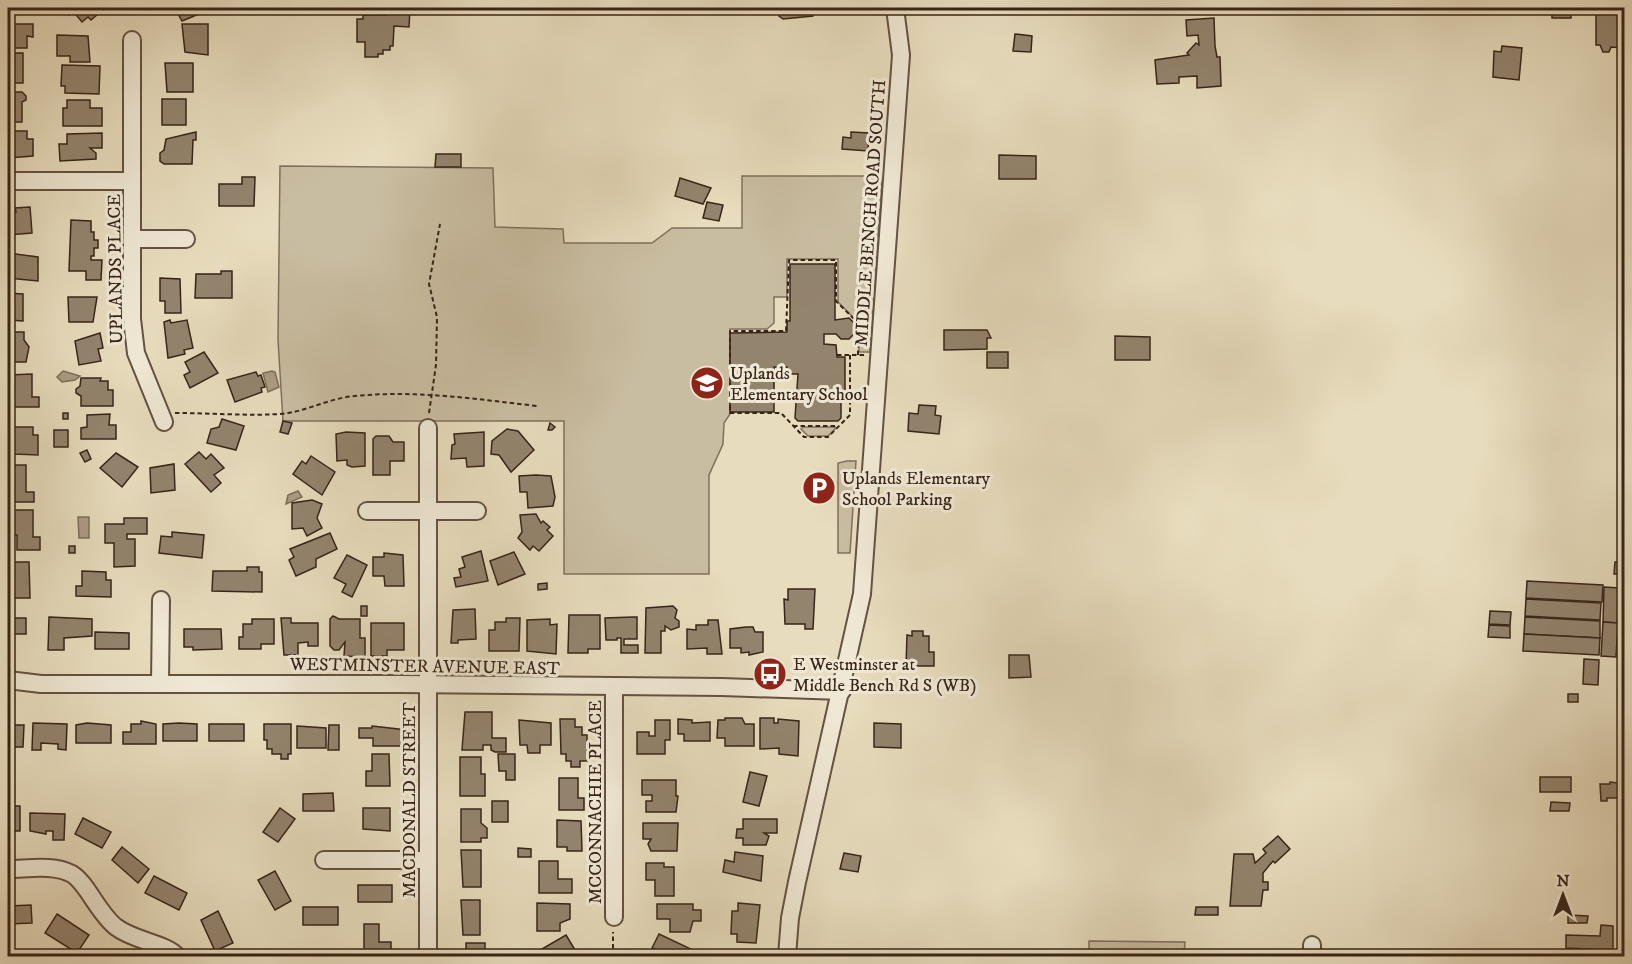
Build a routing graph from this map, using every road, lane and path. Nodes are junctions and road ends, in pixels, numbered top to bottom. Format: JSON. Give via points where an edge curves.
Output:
{"nodes":[{"id":1,"x":895,"y":8,"type":"edge"},
{"id":2,"x":132,"y":40,"type":"dead end"},
{"id":3,"x":8,"y":181,"type":"edge"},
{"id":4,"x":132,"y":181,"type":"junction"},
{"id":5,"x":440,"y":224,"type":"dead end"},
{"id":6,"x":132,"y":239,"type":"junction"},
{"id":7,"x":186,"y":239,"type":"dead end"},
{"id":8,"x":837,"y":354,"type":"dead end"},
{"id":9,"x":850,"y":354,"type":"junction"},
{"id":10,"x":858,"y":354,"type":"junction"},
{"id":11,"x":880,"y":355,"type":"junction"},
{"id":12,"x":430,"y":394,"type":"junction"},
{"id":13,"x":537,"y":406,"type":"dead end"},
{"id":14,"x":162,"y":417,"type":"joint"},
{"id":15,"x":793,"y":426,"type":"junction"},
{"id":16,"x":840,"y":426,"type":"junction"},
{"id":17,"x":428,"y":428,"type":"joint"},
{"id":18,"x":367,"y":511,"type":"dead end"},
{"id":19,"x":477,"y":511,"type":"dead end"},
{"id":20,"x":428,"y":512,"type":"junction"},
{"id":21,"x":161,"y":600,"type":"dead end"},
{"id":22,"x":8,"y":680,"type":"edge"},
{"id":23,"x":160,"y":684,"type":"junction"},
{"id":24,"x":428,"y":686,"type":"junction"},
{"id":25,"x":614,"y":687,"type":"junction"},
{"id":26,"x":842,"y":691,"type":"junction"},
{"id":27,"x":324,"y":860,"type":"dead end"},
{"id":28,"x":428,"y":860,"type":"junction"},
{"id":29,"x":8,"y":869,"type":"edge"},
{"id":30,"x":614,"y":917,"type":"joint"},
{"id":31,"x":177,"y":957,"type":"edge"},
{"id":32,"x":428,"y":957,"type":"edge"},
{"id":33,"x":613,"y":957,"type":"edge"},
{"id":34,"x":788,"y":957,"type":"edge"}],
"edges":[{"from":1,"to":11,"type":"street","name":"MIDDLE BENCH ROAD SOUTH","via":[[901,56]]},
{"from":2,"to":4,"type":"street","name":"UPLANDS PLACE"},
{"from":3,"to":4,"type":"street"},
{"from":4,"to":6,"type":"street","name":"UPLANDS PLACE"},
{"from":5,"to":12,"type":"path","via":[[429,284],[437,317],[436,365]]},
{"from":6,"to":7,"type":"street"},
{"from":6,"to":14,"type":"street","name":"UPLANDS PLACE","via":[[133,336],[143,374]]},
{"from":8,"to":9,"type":"path"},
{"from":9,"to":10,"type":"path"},
{"from":9,"to":16,"type":"path","via":[[850,415]]},
{"from":10,"to":11,"type":"path"},
{"from":10,"to":15,"type":"path","via":[[858,323],[836,301],[836,261],[789,261],[786,331],[730,331],[730,413],[781,413]]},
{"from":11,"to":26,"type":"street","name":"MIDDLE BENCH ROAD SOUTH","via":[[862,594]]},
{"from":12,"to":13,"type":"path"},
{"from":12,"to":14,"type":"path","via":[[340,398],[280,414]]},
{"from":12,"to":17,"type":"path"},
{"from":15,"to":16,"type":"path"},
{"from":15,"to":16,"type":"path","via":[[804,437],[828,437]]},
{"from":17,"to":20,"type":"street","name":"MACDONALD STREET"},
{"from":18,"to":20,"type":"street"},
{"from":19,"to":20,"type":"street"},
{"from":20,"to":24,"type":"street","name":"MACDONALD STREET"},
{"from":21,"to":23,"type":"street"},
{"from":22,"to":23,"type":"street","name":"WESTMINSTER AVENUE EAST","via":[[42,684]]},
{"from":23,"to":24,"type":"street","name":"WESTMINSTER AVENUE EAST"},
{"from":24,"to":25,"type":"street","name":"WESTMINSTER AVENUE EAST"},
{"from":24,"to":28,"type":"street","name":"MACDONALD STREET"},
{"from":25,"to":26,"type":"street","name":"WESTMINSTER AVENUE EAST"},
{"from":25,"to":30,"type":"street","name":"MCCONNACHIE PLACE"},
{"from":26,"to":34,"type":"street","name":"MIDDLE BENCH ROAD SOUTH","via":[[797,882]]},
{"from":27,"to":28,"type":"street"},
{"from":28,"to":32,"type":"street","name":"MACDONALD STREET"},
{"from":29,"to":31,"type":"street","via":[[52,869],[72,874],[112,924],[141,942],[169,949]]},
{"from":30,"to":33,"type":"path"}]}
